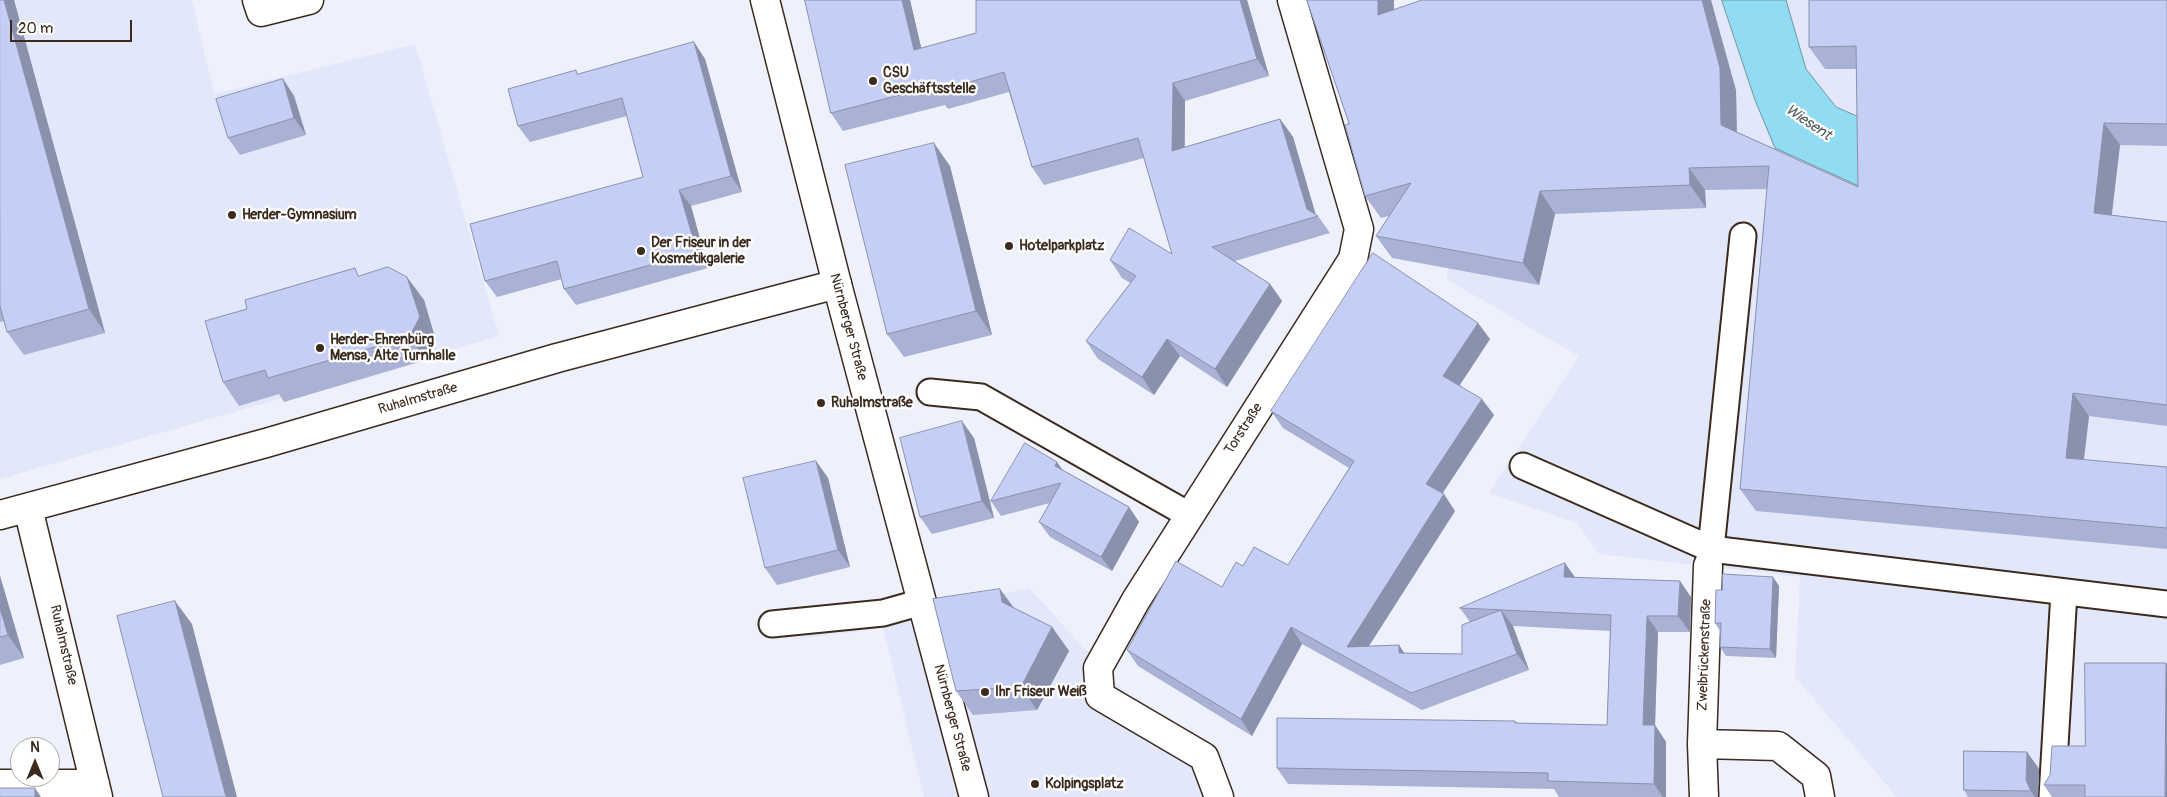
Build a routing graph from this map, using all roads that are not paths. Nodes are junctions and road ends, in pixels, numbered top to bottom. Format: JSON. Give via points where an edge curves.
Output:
{"nodes":[{"id":1,"x":257,"y":0,"type":"edge"},
{"id":2,"x":309,"y":0,"type":"edge"},
{"id":3,"x":765,"y":0,"type":"edge"},
{"id":4,"x":1292,"y":0,"type":"edge"},
{"id":5,"x":1743,"y":236,"type":"dead end"},
{"id":6,"x":837,"y":284,"type":"junction"},
{"id":7,"x":930,"y":392,"type":"dead end"},
{"id":8,"x":1523,"y":466,"type":"dead end"},
{"id":9,"x":28,"y":508,"type":"junction"},
{"id":10,"x":1189,"y":515,"type":"junction"},
{"id":11,"x":0,"y":516,"type":"edge"},
{"id":12,"x":1709,"y":558,"type":"junction"},
{"id":13,"x":2064,"y":592,"type":"junction"},
{"id":14,"x":922,"y":602,"type":"junction"},
{"id":15,"x":2167,"y":604,"type":"edge"},
{"id":16,"x":772,"y":624,"type":"dead end"},
{"id":17,"x":1702,"y":744,"type":"junction"},
{"id":18,"x":0,"y":784,"type":"edge"},
{"id":19,"x":96,"y":790,"type":"edge"},
{"id":20,"x":974,"y":797,"type":"edge"},
{"id":21,"x":1219,"y":797,"type":"edge"},
{"id":22,"x":1704,"y":797,"type":"edge"},
{"id":23,"x":1820,"y":797,"type":"edge"},
{"id":24,"x":2052,"y":797,"type":"edge"}],
"edges":[{"from":1,"to":2,"type":"street","via":[[261,12]]},
{"from":3,"to":6,"type":"street","name":"Nürnberger Straße"},
{"from":4,"to":10,"type":"street","name":"Torstraße","via":[[1359,229],[1353,259]]},
{"from":5,"to":12,"type":"lane"},
{"from":6,"to":9,"type":"street","name":"Ruhalmstraße","via":[[558,358]]},
{"from":6,"to":14,"type":"street","name":"Nürnberger Straße"},
{"from":7,"to":10,"type":"lane","via":[[981,397]]},
{"from":8,"to":12,"type":"lane"},
{"from":9,"to":11,"type":"street","name":"Ruhalmstraße"},
{"from":9,"to":19,"type":"street","name":"Ruhalmstraße"},
{"from":10,"to":21,"type":"street","name":"Torstraße","via":[[1098,668],[1100,696],[1204,757]]},
{"from":12,"to":13,"type":"lane"},
{"from":12,"to":17,"type":"street","name":"Zweibrückenstraße"},
{"from":13,"to":15,"type":"lane"},
{"from":13,"to":24,"type":"lane"},
{"from":14,"to":16,"type":"lane","via":[[883,613]]},
{"from":14,"to":20,"type":"street","name":"Nürnberger Straße"},
{"from":17,"to":22,"type":"street","name":"Zweibrückenstraße"},
{"from":17,"to":23,"type":"street","via":[[1778,746],[1816,776]]},
{"from":18,"to":19,"type":"street","name":"Ruhalmstraße"}]}
